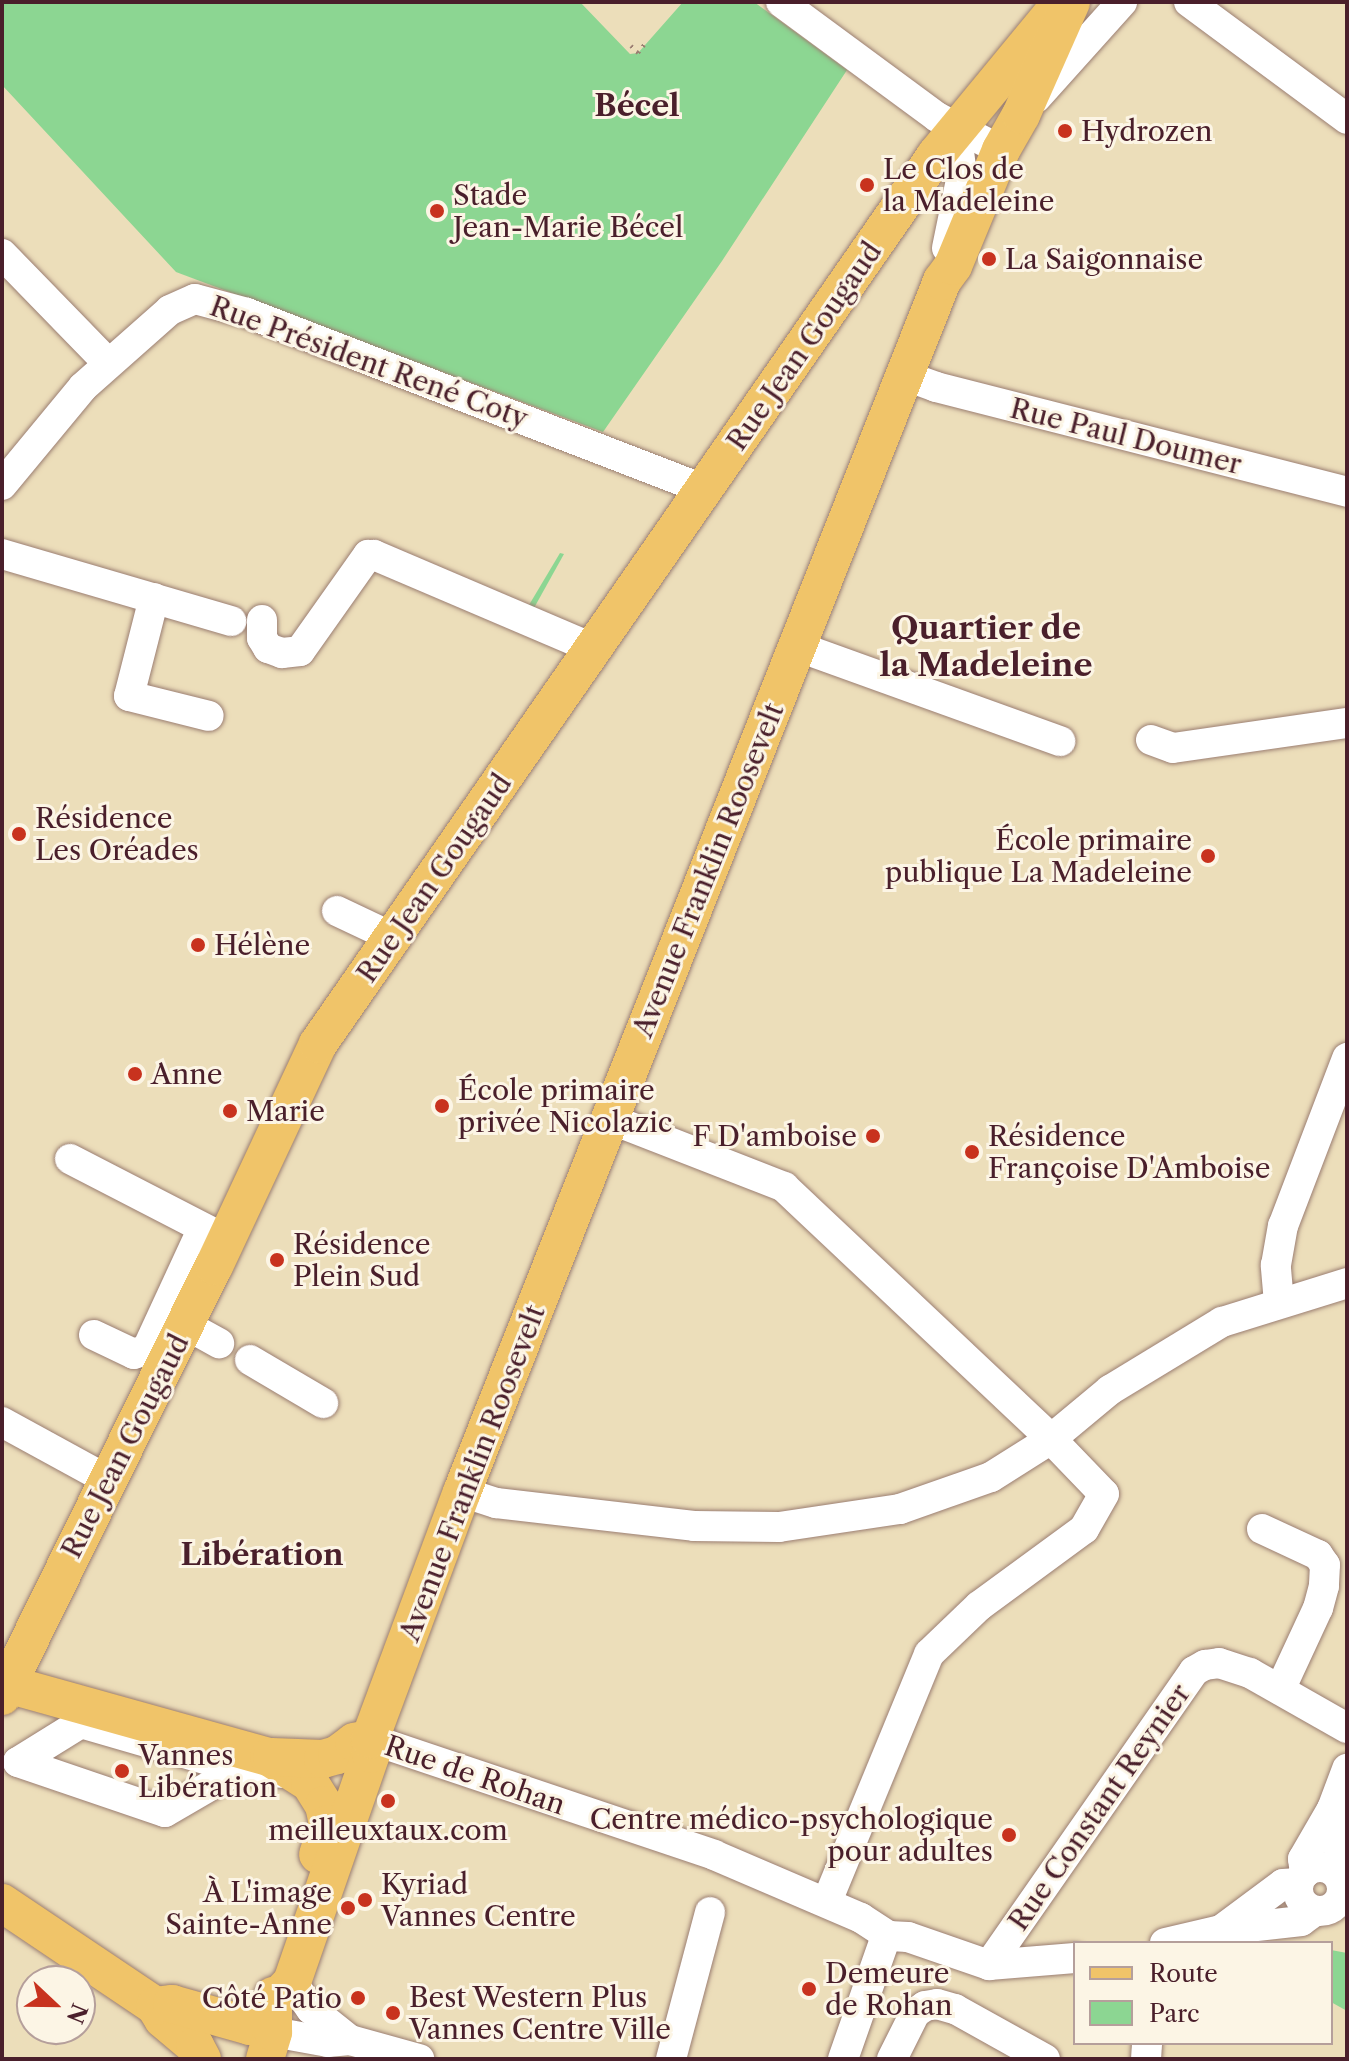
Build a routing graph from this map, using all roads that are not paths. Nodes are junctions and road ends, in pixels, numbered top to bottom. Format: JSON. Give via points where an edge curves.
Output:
{"nodes":[{"id":1,"x":781,"y":2,"type":"edge"},
{"id":2,"x":1062,"y":2,"type":"edge"},
{"id":3,"x":1071,"y":2,"type":"edge"},
{"id":4,"x":1122,"y":2,"type":"edge"},
{"id":5,"x":1189,"y":2,"type":"edge"},
{"id":6,"x":1021,"y":115,"type":"junction"},
{"id":7,"x":1347,"y":119,"type":"edge"},
{"id":8,"x":956,"y":128,"type":"junction"},
{"id":9,"x":1001,"y":150,"type":"junction"},
{"id":10,"x":2,"y":254,"type":"edge"},
{"id":11,"x":942,"y":281,"type":"junction"},
{"id":12,"x":108,"y":363,"type":"junction"},
{"id":13,"x":906,"y":376,"type":"junction"},
{"id":14,"x":2,"y":485,"type":"edge"},
{"id":15,"x":705,"y":490,"type":"junction"},
{"id":16,"x":1347,"y":492,"type":"edge"},
{"id":17,"x":2,"y":554,"type":"edge"},
{"id":18,"x":154,"y":598,"type":"junction"},
{"id":19,"x":262,"y":620,"type":"dead end"},
{"id":20,"x":231,"y":621,"type":"dead end"},
{"id":21,"x":796,"y":646,"type":"junction"},
{"id":22,"x":594,"y":649,"type":"junction"},
{"id":23,"x":209,"y":716,"type":"dead end"},
{"id":24,"x":1347,"y":723,"type":"edge"},
{"id":25,"x":1151,"y":740,"type":"dead end"},
{"id":26,"x":1060,"y":741,"type":"dead end"},
{"id":27,"x":337,"y":911,"type":"dead end"},
{"id":28,"x":392,"y":937,"type":"junction"},
{"id":29,"x":1347,"y":1058,"type":"edge"},
{"id":30,"x":610,"y":1119,"type":"junction"},
{"id":31,"x":70,"y":1159,"type":"dead end"},
{"id":32,"x":215,"y":1234,"type":"junction"},
{"id":33,"x":1347,"y":1283,"type":"edge"},
{"id":34,"x":1279,"y":1303,"type":"junction"},
{"id":35,"x":186,"y":1325,"type":"junction"},
{"id":36,"x":94,"y":1335,"type":"dead end"},
{"id":37,"x":219,"y":1343,"type":"dead end"},
{"id":38,"x":250,"y":1360,"type":"dead end"},
{"id":39,"x":323,"y":1403,"type":"dead end"},
{"id":40,"x":2,"y":1422,"type":"edge"},
{"id":41,"x":1051,"y":1439,"type":"junction"},
{"id":42,"x":106,"y":1479,"type":"junction"},
{"id":43,"x":462,"y":1492,"type":"junction"},
{"id":44,"x":1262,"y":1529,"type":"dead end"},
{"id":45,"x":5,"y":1690,"type":"edge"},
{"id":46,"x":1280,"y":1690,"type":"junction"},
{"id":47,"x":1347,"y":1728,"type":"edge"},
{"id":48,"x":370,"y":1739,"type":"junction"},
{"id":49,"x":268,"y":1767,"type":"junction"},
{"id":50,"x":1347,"y":1769,"type":"edge"},
{"id":51,"x":1332,"y":1809,"type":"junction"},
{"id":52,"x":1302,"y":1878,"type":"junction"},
{"id":53,"x":1341,"y":1878,"type":"edge"},
{"id":54,"x":827,"y":1902,"type":"junction"},
{"id":55,"x":2,"y":1903,"type":"edge"},
{"id":56,"x":710,"y":1912,"type":"dead end"},
{"id":57,"x":1328,"y":1914,"type":"edge"},
{"id":58,"x":1221,"y":1930,"type":"junction"},
{"id":59,"x":889,"y":1936,"type":"junction"},
{"id":60,"x":1174,"y":1941,"type":"edge"},
{"id":61,"x":1073,"y":1958,"type":"edge"},
{"id":62,"x":989,"y":1965,"type":"junction"},
{"id":63,"x":155,"y":2006,"type":"junction"},
{"id":64,"x":270,"y":2021,"type":"edge"},
{"id":65,"x":337,"y":2047,"type":"edge"},
{"id":66,"x":202,"y":2059,"type":"edge"},
{"id":67,"x":419,"y":2059,"type":"edge"},
{"id":68,"x":671,"y":2059,"type":"edge"},
{"id":69,"x":843,"y":2059,"type":"edge"},
{"id":70,"x":892,"y":2059,"type":"edge"},
{"id":71,"x":1045,"y":2059,"type":"edge"}],
"edges":[{"from":1,"to":8,"type":"street"},
{"from":2,"to":8,"type":"main road","name":"Rue Jean Gougaud"},
{"from":3,"to":6,"type":"main road"},
{"from":4,"to":6,"type":"street"},
{"from":5,"to":7,"type":"street"},
{"from":6,"to":9,"type":"main road"},
{"from":8,"to":9,"type":"street"},
{"from":8,"to":11,"type":"street","name":"Avenue Franklin Roosevelt","via":[[962,175]]},
{"from":8,"to":15,"type":"main road","name":"Rue Jean Gougaud"},
{"from":9,"to":11,"type":"main road"},
{"from":10,"to":12,"type":"street"},
{"from":11,"to":13,"type":"main road","name":"Avenue Franklin Roosevelt"},
{"from":12,"to":14,"type":"street","name":"Rue Président René Coty"},
{"from":12,"to":15,"type":"street","name":"Rue Président René Coty","via":[[177,305],[206,299]]},
{"from":13,"to":16,"type":"street","name":"Rue Paul Doumer"},
{"from":13,"to":21,"type":"main road","name":"Avenue Franklin Roosevelt"},
{"from":15,"to":22,"type":"main road","name":"Rue Jean Gougaud"},
{"from":17,"to":18,"type":"street"},
{"from":18,"to":20,"type":"street"},
{"from":18,"to":23,"type":"street","via":[[119,694]]},
{"from":19,"to":22,"type":"street","via":[[268,648],[300,651],[368,555],[374,555]]},
{"from":21,"to":26,"type":"street"},
{"from":21,"to":30,"type":"main road","name":"Avenue Franklin Roosevelt"},
{"from":22,"to":28,"type":"main road","name":"Rue Jean Gougaud"},
{"from":24,"to":25,"type":"street","via":[[1173,748]]},
{"from":27,"to":28,"type":"street"},
{"from":28,"to":32,"type":"main road","name":"Rue Jean Gougaud","via":[[303,1069]]},
{"from":29,"to":34,"type":"street","via":[[1283,1226],[1276,1265]]},
{"from":30,"to":41,"type":"street","via":[[784,1187]]},
{"from":30,"to":43,"type":"main road","name":"Avenue Franklin Roosevelt"},
{"from":31,"to":32,"type":"street"},
{"from":32,"to":35,"type":"main road","name":"Rue Jean Gougaud"},
{"from":32,"to":36,"type":"street","via":[[147,1349],[134,1354]]},
{"from":33,"to":34,"type":"street"},
{"from":34,"to":41,"type":"street","via":[[1222,1322],[1110,1390]]},
{"from":35,"to":37,"type":"street"},
{"from":35,"to":42,"type":"main road","name":"Rue Jean Gougaud"},
{"from":38,"to":39,"type":"street"},
{"from":40,"to":42,"type":"street"},
{"from":41,"to":43,"type":"street","via":[[991,1477],[900,1509],[779,1527],[694,1526],[496,1503]]},
{"from":41,"to":54,"type":"street","via":[[1104,1494],[1101,1505],[1084,1529],[979,1606],[929,1654]]},
{"from":42,"to":45,"type":"main road","name":"Rue Jean Gougaud"},
{"from":43,"to":48,"type":"main road","name":"Avenue Franklin Roosevelt"},
{"from":44,"to":46,"type":"street","via":[[1318,1555],[1325,1565],[1318,1608]]},
{"from":45,"to":49,"type":"main road"},
{"from":46,"to":47,"type":"street","name":"Rue Constant Reynier"},
{"from":46,"to":62,"type":"street","name":"Rue Constant Reynier","via":[[1219,1663],[1194,1671]]},
{"from":48,"to":49,"type":"main road","via":[[323,1759]]},
{"from":48,"to":54,"type":"street","name":"Rue de Rohan","via":[[714,1855]]},
{"from":48,"to":64,"type":"main road","name":"Avenue Franklin Roosevelt","via":[[371,1754]]},
{"from":49,"to":49,"type":"street","via":[[81,1723],[18,1762],[165,1812]]},
{"from":49,"to":64,"type":"main road","via":[[310,1783],[328,1824],[275,1976]]},
{"from":50,"to":51,"type":"street"},
{"from":51,"to":52,"type":"street","via":[[1303,1859]]},
{"from":51,"to":53,"type":"street"},
{"from":52,"to":53,"type":"street","via":[[1325,1867]]},
{"from":52,"to":57,"type":"street","via":[[1299,1897]]},
{"from":52,"to":58,"type":"street","via":[[1283,1884]]},
{"from":53,"to":57,"type":"street","via":[[1340,1900]]},
{"from":54,"to":59,"type":"street","name":"Rue de Rohan"},
{"from":55,"to":63,"type":"main road"},
{"from":56,"to":68,"type":"street"},
{"from":57,"to":58,"type":"street"},
{"from":58,"to":60,"type":"street"},
{"from":59,"to":62,"type":"street","via":[[908,1937]]},
{"from":59,"to":69,"type":"street"},
{"from":61,"to":62,"type":"street"},
{"from":63,"to":64,"type":"main road","via":[[172,2004]]},
{"from":63,"to":66,"type":"main road"},
{"from":64,"to":65,"type":"street"},
{"from":64,"to":65,"type":"street","via":[[311,2009]]},
{"from":65,"to":67,"type":"street"},
{"from":70,"to":71,"type":"street","via":[[915,2013],[937,2004]]}]}
